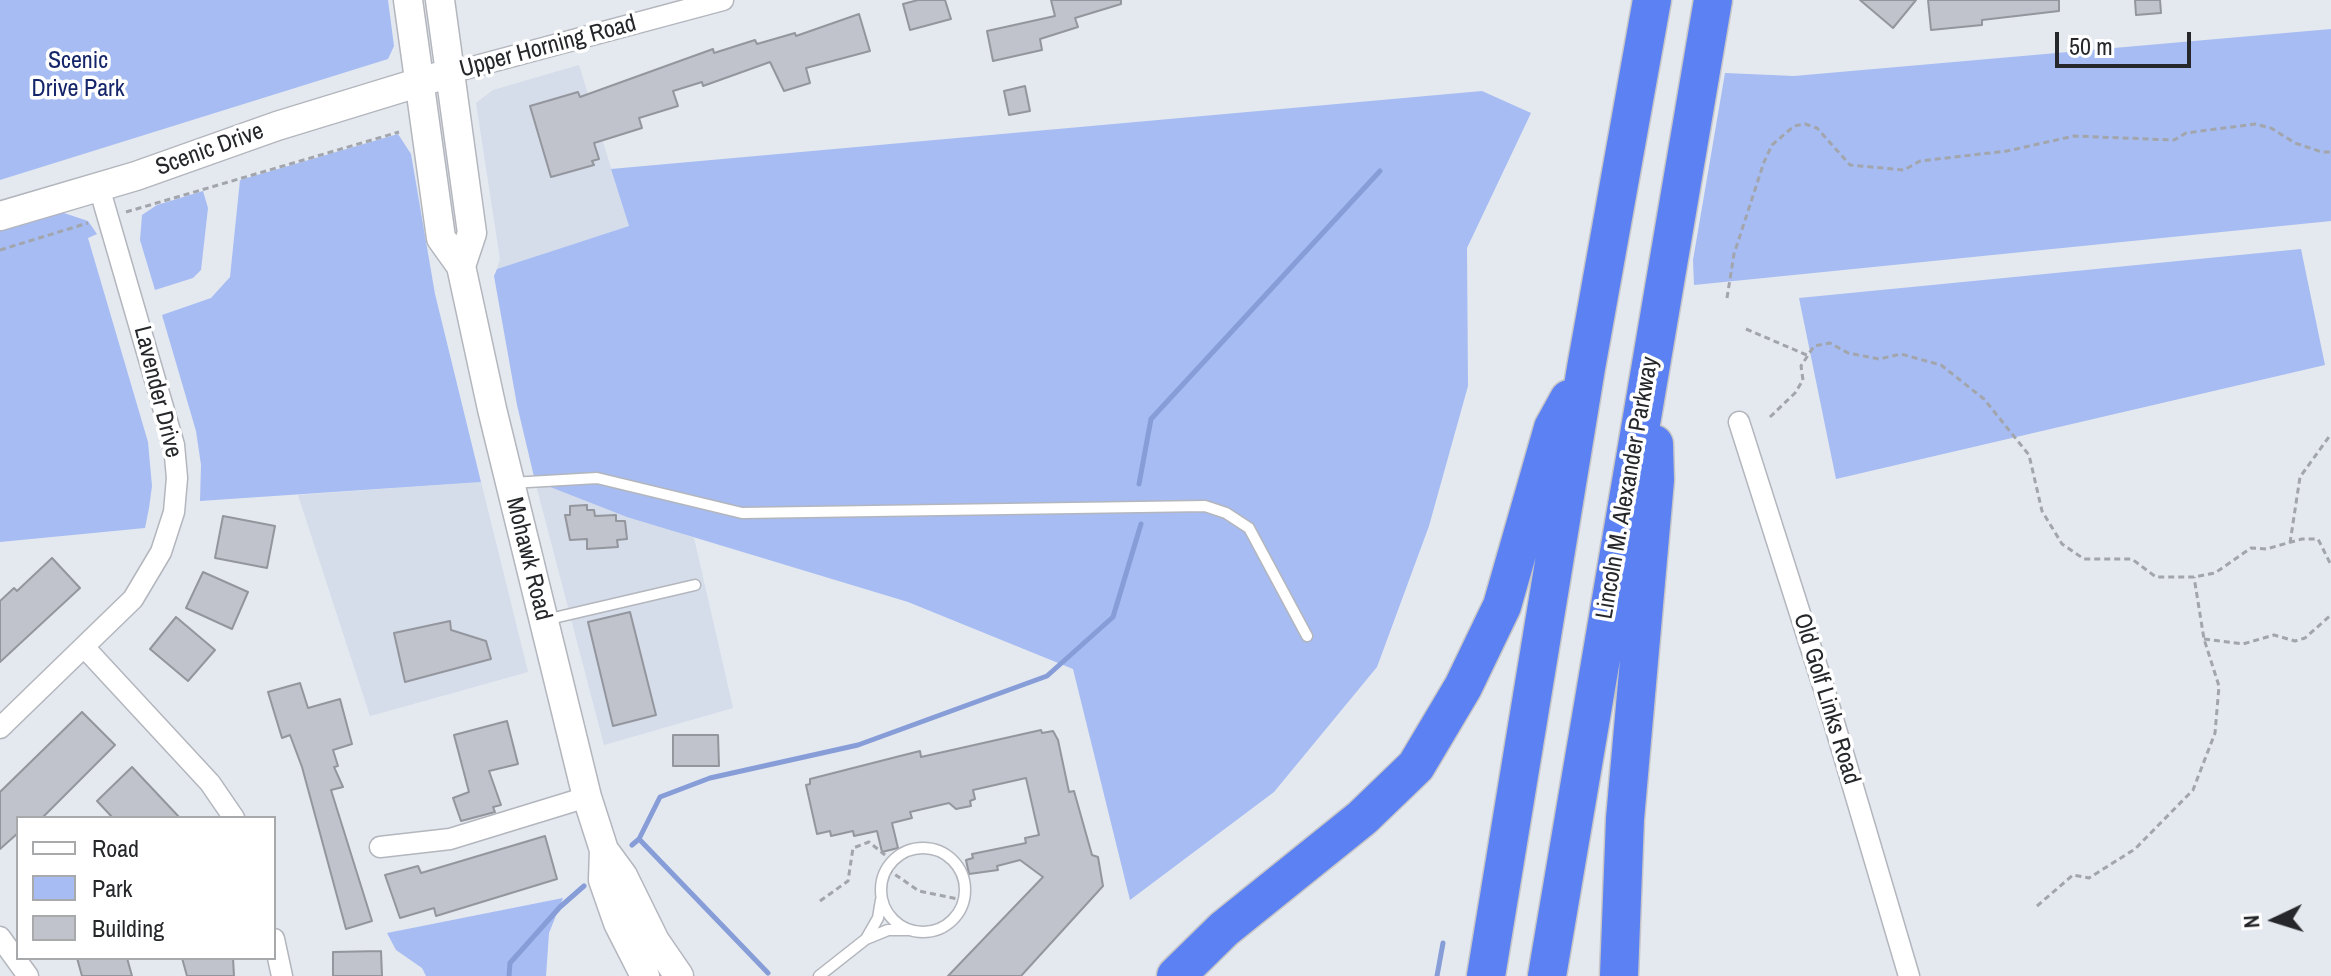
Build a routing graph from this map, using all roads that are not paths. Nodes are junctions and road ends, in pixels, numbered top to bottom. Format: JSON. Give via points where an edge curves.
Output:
{"nodes":[{"id":1,"x":408,"y":0,"type":"edge"},
{"id":2,"x":440,"y":0,"type":"edge"},
{"id":3,"x":723,"y":0,"type":"edge"},
{"id":4,"x":1652,"y":0,"type":"edge"},
{"id":5,"x":1713,"y":0,"type":"edge"},
{"id":6,"x":450,"y":73,"type":"junction"},
{"id":7,"x":419,"y":83,"type":"junction"},
{"id":8,"x":99,"y":187,"type":"junction"},
{"id":9,"x":0,"y":216,"type":"edge"},
{"id":10,"x":461,"y":266,"type":"junction"},
{"id":11,"x":1651,"y":350,"type":"junction"},
{"id":12,"x":1586,"y":368,"type":"junction"},
{"id":13,"x":1739,"y":422,"type":"dead end"},
{"id":14,"x":509,"y":483,"type":"junction"},
{"id":15,"x":695,"y":585,"type":"dead end"},
{"id":16,"x":543,"y":620,"type":"junction"},
{"id":17,"x":1307,"y":636,"type":"dead end"},
{"id":18,"x":85,"y":648,"type":"junction"},
{"id":19,"x":0,"y":728,"type":"edge"},
{"id":20,"x":587,"y":797,"type":"junction"},
{"id":21,"x":233,"y":816,"type":"edge"},
{"id":22,"x":380,"y":847,"type":"dead end"},
{"id":23,"x":604,"y":850,"type":"junction"},
{"id":24,"x":881,"y":898,"type":"junction"},
{"id":25,"x":910,"y":930,"type":"junction"},
{"id":26,"x":0,"y":937,"type":"edge"},
{"id":27,"x":866,"y":939,"type":"junction"},
{"id":28,"x":276,"y":948,"type":"edge"},
{"id":29,"x":16,"y":959,"type":"edge"},
{"id":30,"x":282,"y":976,"type":"edge"},
{"id":31,"x":645,"y":976,"type":"edge"},
{"id":32,"x":679,"y":976,"type":"edge"},
{"id":33,"x":819,"y":976,"type":"edge"},
{"id":34,"x":1176,"y":976,"type":"edge"},
{"id":35,"x":1486,"y":976,"type":"edge"},
{"id":36,"x":1547,"y":976,"type":"edge"},
{"id":37,"x":1619,"y":976,"type":"edge"},
{"id":38,"x":1909,"y":976,"type":"edge"}],
"edges":[{"from":1,"to":7,"type":"main road","name":"Mohawk Road"},
{"from":2,"to":6,"type":"main road","name":"Mohawk Road"},
{"from":3,"to":6,"type":"street","name":"Upper Horning Road"},
{"from":4,"to":12,"type":"highway"},
{"from":5,"to":11,"type":"highway","name":"Lincoln M. Alexander Parkway"},
{"from":6,"to":7,"type":"main road","name":"Upper Horning Road"},
{"from":6,"to":10,"type":"main road","name":"Mohawk Road","via":[[472,233]]},
{"from":7,"to":8,"type":"main road","name":"Scenic Drive"},
{"from":7,"to":10,"type":"main road","name":"Mohawk Road","via":[[441,238]]},
{"from":8,"to":9,"type":"main road","name":"Scenic Drive"},
{"from":8,"to":18,"type":"street","name":"Lavender Drive","via":[[164,404],[177,478],[174,512],[157,561],[133,599]]},
{"from":10,"to":14,"type":"main road","name":"Mohawk Road"},
{"from":11,"to":36,"type":"highway","name":"Lincoln M. Alexander Parkway"},
{"from":11,"to":37,"type":"highway","via":[[1655,480],[1635,675]]},
{"from":12,"to":34,"type":"highway","via":[[1553,428],[1502,606],[1416,766]]},
{"from":12,"to":35,"type":"highway"},
{"from":13,"to":38,"type":"street","name":"Old Golf Links Road"},
{"from":14,"to":16,"type":"main road","name":"Mohawk Road"},
{"from":14,"to":17,"type":"lane","via":[[597,478],[742,513],[1205,506],[1249,528]]},
{"from":15,"to":16,"type":"lane"},
{"from":16,"to":20,"type":"main road","name":"Mohawk Road"},
{"from":18,"to":19,"type":"street","name":"Lavender Drive"},
{"from":18,"to":21,"type":"street","via":[[210,783]]},
{"from":20,"to":22,"type":"street","via":[[450,839]]},
{"from":20,"to":23,"type":"main road","name":"Mohawk Road"},
{"from":23,"to":31,"type":"main road","name":"Mohawk Road","via":[[603,880]]},
{"from":23,"to":32,"type":"main road","name":"Mohawk Road"},
{"from":24,"to":25,"type":"lane","via":[[887,912]]},
{"from":24,"to":25,"type":"lane","via":[[887,869],[900,854],[913,848],[942,852],[954,861],[964,879],[963,900],[952,920],[939,929]]},
{"from":24,"to":27,"type":"lane","via":[[878,918]]},
{"from":25,"to":27,"type":"lane","via":[[888,930]]},
{"from":26,"to":29,"type":"street"},
{"from":27,"to":33,"type":"lane"},
{"from":28,"to":30,"type":"street"}]}
